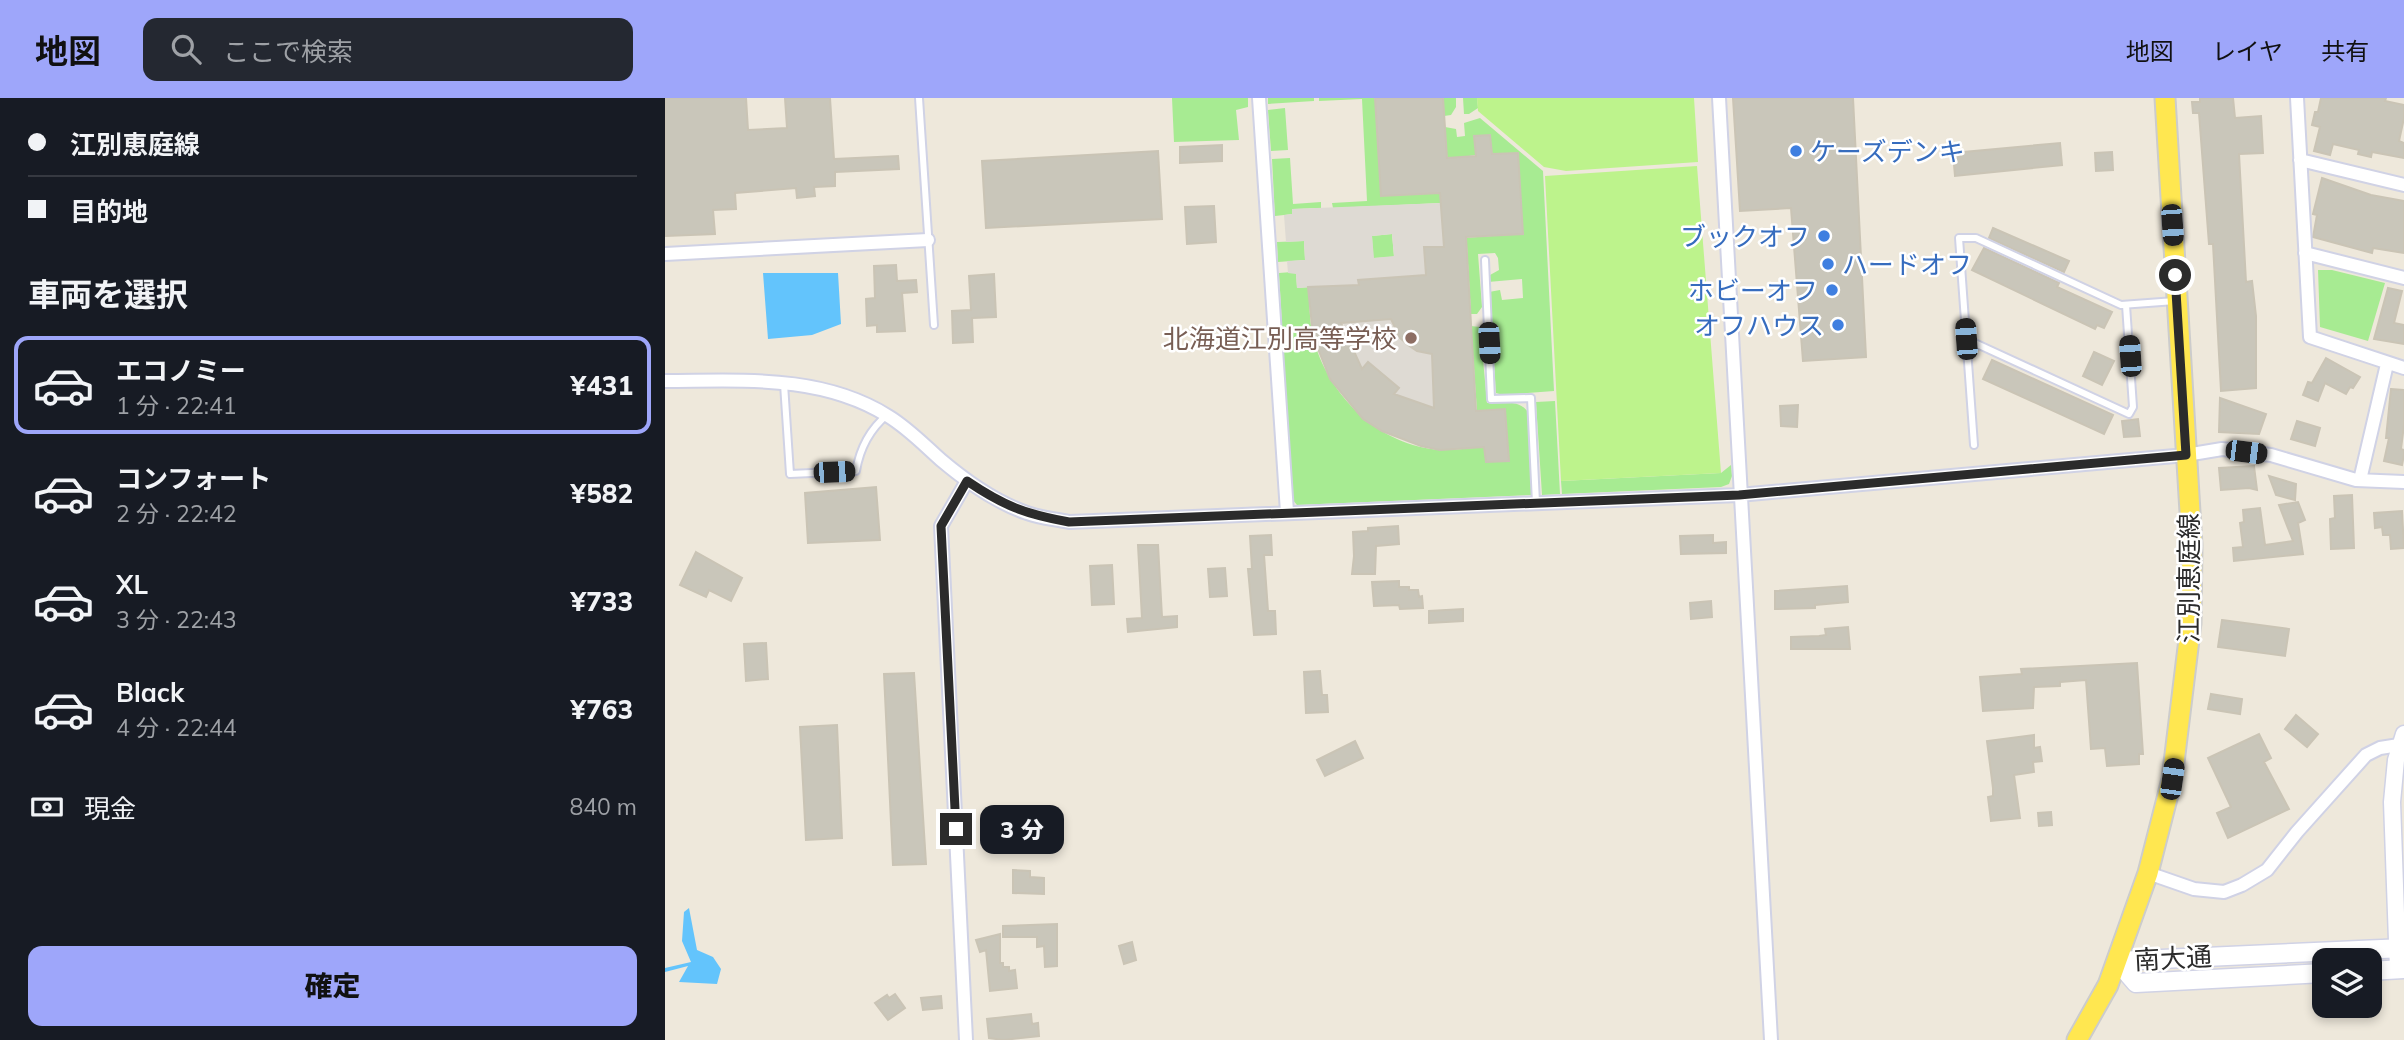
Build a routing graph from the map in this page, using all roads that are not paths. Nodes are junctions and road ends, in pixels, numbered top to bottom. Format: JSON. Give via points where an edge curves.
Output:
{"nodes":[{"id":1,"x":919,"y":98,"type":"edge"},
{"id":2,"x":1259,"y":98,"type":"edge"},
{"id":3,"x":1719,"y":98,"type":"edge"},
{"id":4,"x":2165,"y":98,"type":"edge"},
{"id":5,"x":2297,"y":98,"type":"edge"},
{"id":6,"x":2300,"y":160,"type":"junction"},
{"id":7,"x":2404,"y":185,"type":"edge"},
{"id":8,"x":928,"y":240,"type":"junction"},
{"id":9,"x":2305,"y":253,"type":"junction"},
{"id":10,"x":665,"y":254,"type":"edge"},
{"id":11,"x":1485,"y":260,"type":"dead end"},
{"id":12,"x":2404,"y":278,"type":"edge"},
{"id":13,"x":2177,"y":301,"type":"junction"},
{"id":14,"x":2126,"y":305,"type":"junction"},
{"id":15,"x":935,"y":326,"type":"dead end"},
{"id":16,"x":1966,"y":339,"type":"junction"},
{"id":17,"x":2387,"y":364,"type":"junction"},
{"id":18,"x":2404,"y":368,"type":"edge"},
{"id":19,"x":665,"y":380,"type":"edge"},
{"id":20,"x":784,"y":382,"type":"junction"},
{"id":21,"x":887,"y":415,"type":"junction"},
{"id":22,"x":1974,"y":445,"type":"dead end"},
{"id":23,"x":2186,"y":455,"type":"junction"},
{"id":24,"x":2360,"y":480,"type":"junction"},
{"id":25,"x":967,"y":481,"type":"junction"},
{"id":26,"x":2404,"y":482,"type":"edge"},
{"id":27,"x":1739,"y":495,"type":"junction"},
{"id":28,"x":1536,"y":503,"type":"junction"},
{"id":29,"x":1287,"y":512,"type":"junction"},
{"id":30,"x":2402,"y":740,"type":"edge"},
{"id":31,"x":2148,"y":873,"type":"junction"},
{"id":32,"x":2400,"y":948,"type":"edge"},
{"id":33,"x":2117,"y":961,"type":"junction"},
{"id":34,"x":2401,"y":969,"type":"edge"},
{"id":35,"x":2382,"y":970,"type":"edge"},
{"id":36,"x":2312,"y":974,"type":"edge"},
{"id":37,"x":966,"y":1040,"type":"edge"},
{"id":38,"x":1771,"y":1040,"type":"edge"},
{"id":39,"x":2077,"y":1040,"type":"edge"}],
"edges":[{"from":1,"to":8,"type":"lane"},
{"from":2,"to":29,"type":"street"},
{"from":3,"to":27,"type":"street"},
{"from":4,"to":13,"type":"main road","name":"江別恵庭線"},
{"from":5,"to":6,"type":"street"},
{"from":6,"to":7,"type":"street"},
{"from":6,"to":9,"type":"street"},
{"from":8,"to":10,"type":"street"},
{"from":8,"to":15,"type":"lane"},
{"from":9,"to":12,"type":"street"},
{"from":9,"to":17,"type":"street","via":[[2310,337]]},
{"from":11,"to":28,"type":"lane","via":[[1492,399],[1531,398]]},
{"from":13,"to":14,"type":"lane"},
{"from":13,"to":23,"type":"main road","name":"江別恵庭線"},
{"from":14,"to":16,"type":"lane","via":[[1976,238],[1959,239]]},
{"from":14,"to":16,"type":"lane","via":[[2133,407],[2129,414]]},
{"from":16,"to":22,"type":"lane"},
{"from":17,"to":18,"type":"street"},
{"from":17,"to":24,"type":"street"},
{"from":19,"to":20,"type":"street"},
{"from":20,"to":21,"type":"street","via":[[840,394]]},
{"from":20,"to":21,"type":"lane","via":[[790,474],[856,471],[872,428]]},
{"from":21,"to":25,"type":"street"},
{"from":23,"to":24,"type":"street","via":[[2222,449],[2271,455]]},
{"from":23,"to":27,"type":"street"},
{"from":23,"to":31,"type":"main road","name":"江別恵庭線","via":[[2191,623],[2172,779]]},
{"from":24,"to":26,"type":"street"},
{"from":25,"to":29,"type":"street","via":[[1029,514],[1069,522]]},
{"from":25,"to":37,"type":"street","via":[[941,526]]},
{"from":27,"to":28,"type":"street"},
{"from":27,"to":38,"type":"street"},
{"from":28,"to":29,"type":"street"},
{"from":30,"to":31,"type":"street","via":[[2366,755],[2267,870],[2242,885],[2224,892],[2194,889]]},
{"from":30,"to":32,"type":"street","via":[[2393,776],[2392,810]]},
{"from":31,"to":33,"type":"main road","name":"江別恵庭線"},
{"from":32,"to":33,"type":"main road","name":"南大通"},
{"from":32,"to":34,"type":"street"},
{"from":33,"to":36,"type":"main road","name":"南大通","via":[[2136,984]]},
{"from":33,"to":39,"type":"main road","name":"江別恵庭線"},
{"from":34,"to":35,"type":"main road"}]}
